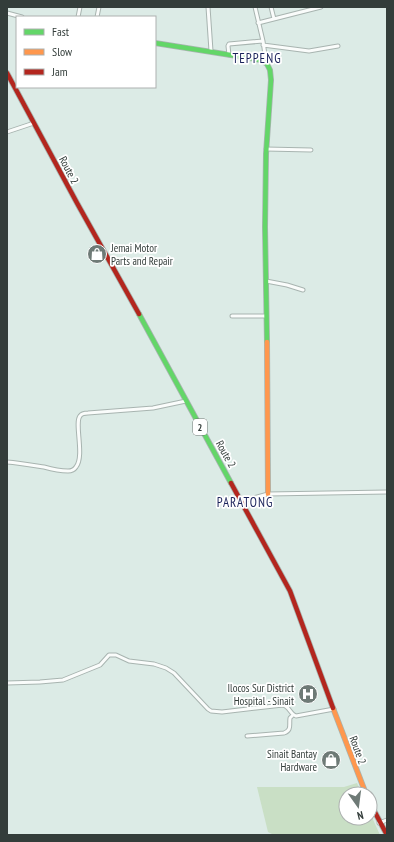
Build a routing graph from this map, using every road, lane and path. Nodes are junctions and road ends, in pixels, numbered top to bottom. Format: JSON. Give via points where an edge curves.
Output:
{"nodes":[{"id":1,"x":208,"y":7,"type":"edge"},
{"id":2,"x":254,"y":7,"type":"edge"},
{"id":3,"x":271,"y":7,"type":"edge"},
{"id":4,"x":320,"y":7,"type":"edge"},
{"id":5,"x":312,"y":8,"type":"edge"},
{"id":6,"x":7,"y":13,"type":"edge"},
{"id":7,"x":18,"y":16,"type":"edge"},
{"id":8,"x":274,"y":19,"type":"junction"},
{"id":9,"x":258,"y":22,"type":"junction"},
{"id":10,"x":156,"y":43,"type":"edge"},
{"id":11,"x":263,"y":43,"type":"junction"},
{"id":12,"x":338,"y":46,"type":"dead end"},
{"id":13,"x":211,"y":51,"type":"junction"},
{"id":14,"x":229,"y":54,"type":"junction"},
{"id":15,"x":266,"y":62,"type":"junction"},
{"id":16,"x":7,"y":72,"type":"edge"},
{"id":17,"x":34,"y":124,"type":"junction"},
{"id":18,"x":7,"y":132,"type":"edge"},
{"id":19,"x":266,"y":149,"type":"junction"},
{"id":20,"x":311,"y":150,"type":"dead end"},
{"id":21,"x":266,"y":281,"type":"junction"},
{"id":22,"x":302,"y":290,"type":"dead end"},
{"id":23,"x":232,"y":316,"type":"dead end"},
{"id":24,"x":266,"y":316,"type":"junction"},
{"id":25,"x":186,"y":401,"type":"junction"},
{"id":26,"x":7,"y":462,"type":"edge"},
{"id":27,"x":387,"y":492,"type":"edge"},
{"id":28,"x":268,"y":494,"type":"junction"},
{"id":29,"x":242,"y":500,"type":"junction"},
{"id":30,"x":7,"y":683,"type":"edge"},
{"id":31,"x":334,"y":709,"type":"junction"},
{"id":32,"x":294,"y":715,"type":"junction"},
{"id":33,"x":246,"y":736,"type":"dead end"},
{"id":34,"x":363,"y":786,"type":"edge"},
{"id":35,"x":378,"y":819,"type":"edge"},
{"id":36,"x":387,"y":820,"type":"edge"},
{"id":37,"x":380,"y":823,"type":"junction"},
{"id":38,"x":387,"y":835,"type":"edge"}],
"edges":[{"from":1,"to":13,"type":"street"},
{"from":2,"to":9,"type":"street"},
{"from":3,"to":8,"type":"street"},
{"from":4,"to":5,"type":"street"},
{"from":5,"to":8,"type":"street"},
{"from":6,"to":7,"type":"street"},
{"from":8,"to":9,"type":"street"},
{"from":9,"to":11,"type":"street"},
{"from":10,"to":13,"type":"main road"},
{"from":11,"to":12,"type":"street","via":[[309,51]]},
{"from":11,"to":14,"type":"street","via":[[229,44]]},
{"from":11,"to":15,"type":"street"},
{"from":13,"to":14,"type":"main road"},
{"from":14,"to":15,"type":"main road"},
{"from":15,"to":19,"type":"main road","via":[[271,76]]},
{"from":16,"to":17,"type":"main road","name":"Route 2","number":"2"},
{"from":17,"to":18,"type":"street"},
{"from":17,"to":25,"type":"main road","name":"Route 2","number":"2"},
{"from":19,"to":20,"type":"street"},
{"from":19,"to":21,"type":"main road"},
{"from":21,"to":22,"type":"street"},
{"from":21,"to":24,"type":"main road"},
{"from":23,"to":24,"type":"street"},
{"from":24,"to":28,"type":"main road"},
{"from":25,"to":26,"type":"street","via":[[154,408],[82,414],[78,420],[79,462],[71,470],[62,471]]},
{"from":25,"to":29,"type":"main road","name":"Route 2","number":"2"},
{"from":27,"to":28,"type":"street"},
{"from":28,"to":29,"type":"street"},
{"from":29,"to":31,"type":"main road","name":"Route 2","number":"2","via":[[290,591]]},
{"from":30,"to":32,"type":"street","via":[[63,680],[100,665],[109,656],[116,655],[129,661],[166,668],[211,711],[283,705]]},
{"from":31,"to":32,"type":"street"},
{"from":31,"to":34,"type":"main road","name":"Route 2","number":"2"},
{"from":32,"to":33,"type":"street","via":[[290,718],[287,732]]},
{"from":35,"to":37,"type":"main road"},
{"from":36,"to":37,"type":"street"},
{"from":37,"to":38,"type":"main road"}]}
